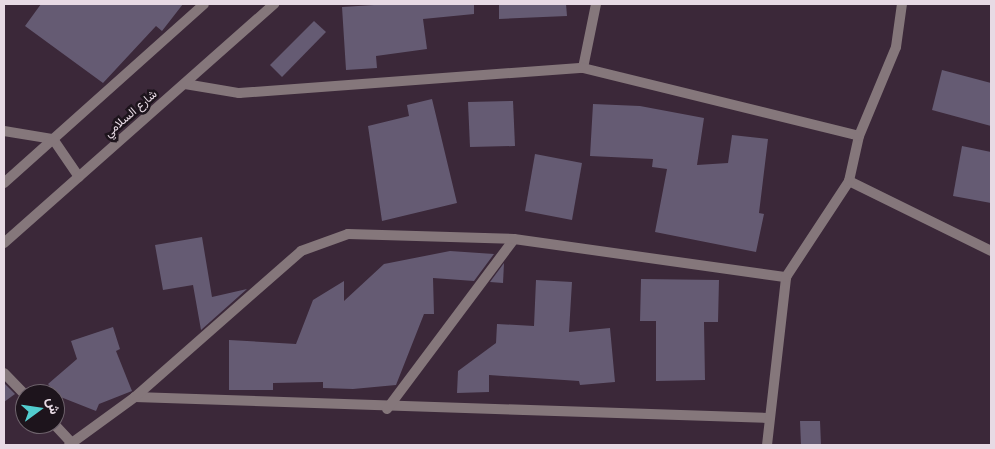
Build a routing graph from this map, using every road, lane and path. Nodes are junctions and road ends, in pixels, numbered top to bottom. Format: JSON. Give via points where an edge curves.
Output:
{"nodes":[{"id":1,"x":204,"y":4,"type":"edge"},
{"id":2,"x":274,"y":4,"type":"edge"},
{"id":3,"x":596,"y":4,"type":"edge"},
{"id":4,"x":902,"y":4,"type":"edge"},
{"id":5,"x":583,"y":68,"type":"junction"},
{"id":6,"x":185,"y":84,"type":"junction"},
{"id":7,"x":4,"y":131,"type":"edge"},
{"id":8,"x":859,"y":136,"type":"junction"},
{"id":9,"x":53,"y":139,"type":"junction"},
{"id":10,"x":79,"y":177,"type":"junction"},
{"id":11,"x":849,"y":181,"type":"junction"},
{"id":12,"x":4,"y":183,"type":"edge"},
{"id":13,"x":514,"y":239,"type":"junction"},
{"id":14,"x":4,"y":243,"type":"edge"},
{"id":15,"x":991,"y":251,"type":"edge"},
{"id":16,"x":786,"y":277,"type":"junction"},
{"id":17,"x":4,"y":373,"type":"edge"},
{"id":18,"x":15,"y":385,"type":"edge"},
{"id":19,"x":135,"y":397,"type":"junction"},
{"id":20,"x":387,"y":409,"type":"junction"},
{"id":21,"x":768,"y":418,"type":"junction"},
{"id":22,"x":62,"y":434,"type":"edge"},
{"id":23,"x":70,"y":444,"type":"edge"},
{"id":24,"x":767,"y":445,"type":"edge"}],
"edges":[{"from":1,"to":9,"type":"street"},
{"from":2,"to":6,"type":"street","name":"شارع السلامي"},
{"from":3,"to":5,"type":"street"},
{"from":4,"to":8,"type":"street","via":[[896,47]]},
{"from":5,"to":6,"type":"street","via":[[239,93]]},
{"from":5,"to":8,"type":"street"},
{"from":6,"to":10,"type":"street","name":"شارع السلامي"},
{"from":7,"to":9,"type":"street"},
{"from":8,"to":11,"type":"street"},
{"from":9,"to":10,"type":"street"},
{"from":9,"to":12,"type":"street"},
{"from":10,"to":14,"type":"street","name":"شارع السلامي"},
{"from":11,"to":15,"type":"street"},
{"from":11,"to":16,"type":"street"},
{"from":13,"to":16,"type":"street"},
{"from":13,"to":19,"type":"street","via":[[348,234],[301,251]]},
{"from":13,"to":20,"type":"street"},
{"from":16,"to":21,"type":"street"},
{"from":17,"to":18,"type":"street"},
{"from":19,"to":20,"type":"street"},
{"from":19,"to":23,"type":"street"},
{"from":20,"to":21,"type":"street"},
{"from":21,"to":24,"type":"street"},
{"from":22,"to":23,"type":"street"}]}
